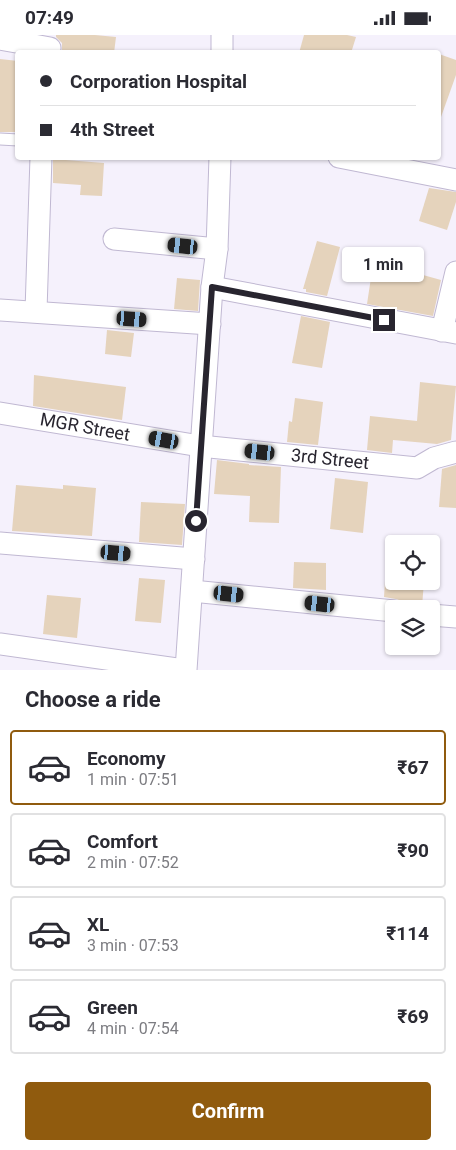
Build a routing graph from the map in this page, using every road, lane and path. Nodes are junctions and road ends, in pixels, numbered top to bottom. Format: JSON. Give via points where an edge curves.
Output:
{"nodes":[{"id":1,"x":222,"y":35,"type":"edge"},
{"id":2,"x":0,"y":39,"type":"edge"},
{"id":3,"x":50,"y":45,"type":"edge"},
{"id":4,"x":222,"y":50,"type":"edge"},
{"id":5,"x":0,"y":139,"type":"edge"},
{"id":6,"x":15,"y":140,"type":"edge"},
{"id":7,"x":41,"y":160,"type":"edge"},
{"id":8,"x":220,"y":160,"type":"edge"},
{"id":9,"x":354,"y":160,"type":"edge"},
{"id":10,"x":456,"y":180,"type":"edge"},
{"id":11,"x":114,"y":239,"type":"dead end"},
{"id":12,"x":217,"y":249,"type":"junction"},
{"id":13,"x":456,"y":272,"type":"edge"},
{"id":14,"x":212,"y":287,"type":"junction"},
{"id":15,"x":0,"y":310,"type":"edge"},
{"id":16,"x":36,"y":311,"type":"junction"},
{"id":17,"x":210,"y":325,"type":"junction"},
{"id":18,"x":449,"y":332,"type":"edge"},
{"id":19,"x":0,"y":413,"type":"edge"},
{"id":20,"x":200,"y":446,"type":"junction"},
{"id":21,"x":456,"y":452,"type":"edge"},
{"id":22,"x":0,"y":543,"type":"edge"},
{"id":23,"x":194,"y":559,"type":"junction"},
{"id":24,"x":192,"y":591,"type":"junction"},
{"id":25,"x":385,"y":610,"type":"edge"},
{"id":26,"x":440,"y":616,"type":"edge"},
{"id":27,"x":456,"y":617,"type":"edge"},
{"id":28,"x":0,"y":645,"type":"edge"},
{"id":29,"x":185,"y":670,"type":"edge"}],
"edges":[{"from":1,"to":4,"type":"street"},
{"from":2,"to":3,"type":"street"},
{"from":5,"to":6,"type":"lane"},
{"from":7,"to":16,"type":"street"},
{"from":8,"to":12,"type":"street"},
{"from":9,"to":10,"type":"street"},
{"from":11,"to":12,"type":"street"},
{"from":12,"to":14,"type":"street"},
{"from":13,"to":18,"type":"street"},
{"from":14,"to":17,"type":"street"},
{"from":14,"to":18,"type":"street"},
{"from":15,"to":16,"type":"street"},
{"from":16,"to":17,"type":"street"},
{"from":17,"to":20,"type":"street"},
{"from":19,"to":20,"type":"street","name":"MGR Street"},
{"from":20,"to":21,"type":"street","name":"3rd Street","via":[[417,468],[434,458]]},
{"from":20,"to":23,"type":"street"},
{"from":22,"to":23,"type":"street"},
{"from":23,"to":24,"type":"street"},
{"from":24,"to":25,"type":"street"},
{"from":24,"to":29,"type":"street"},
{"from":26,"to":27,"type":"street"},
{"from":28,"to":29,"type":"street"}]}
